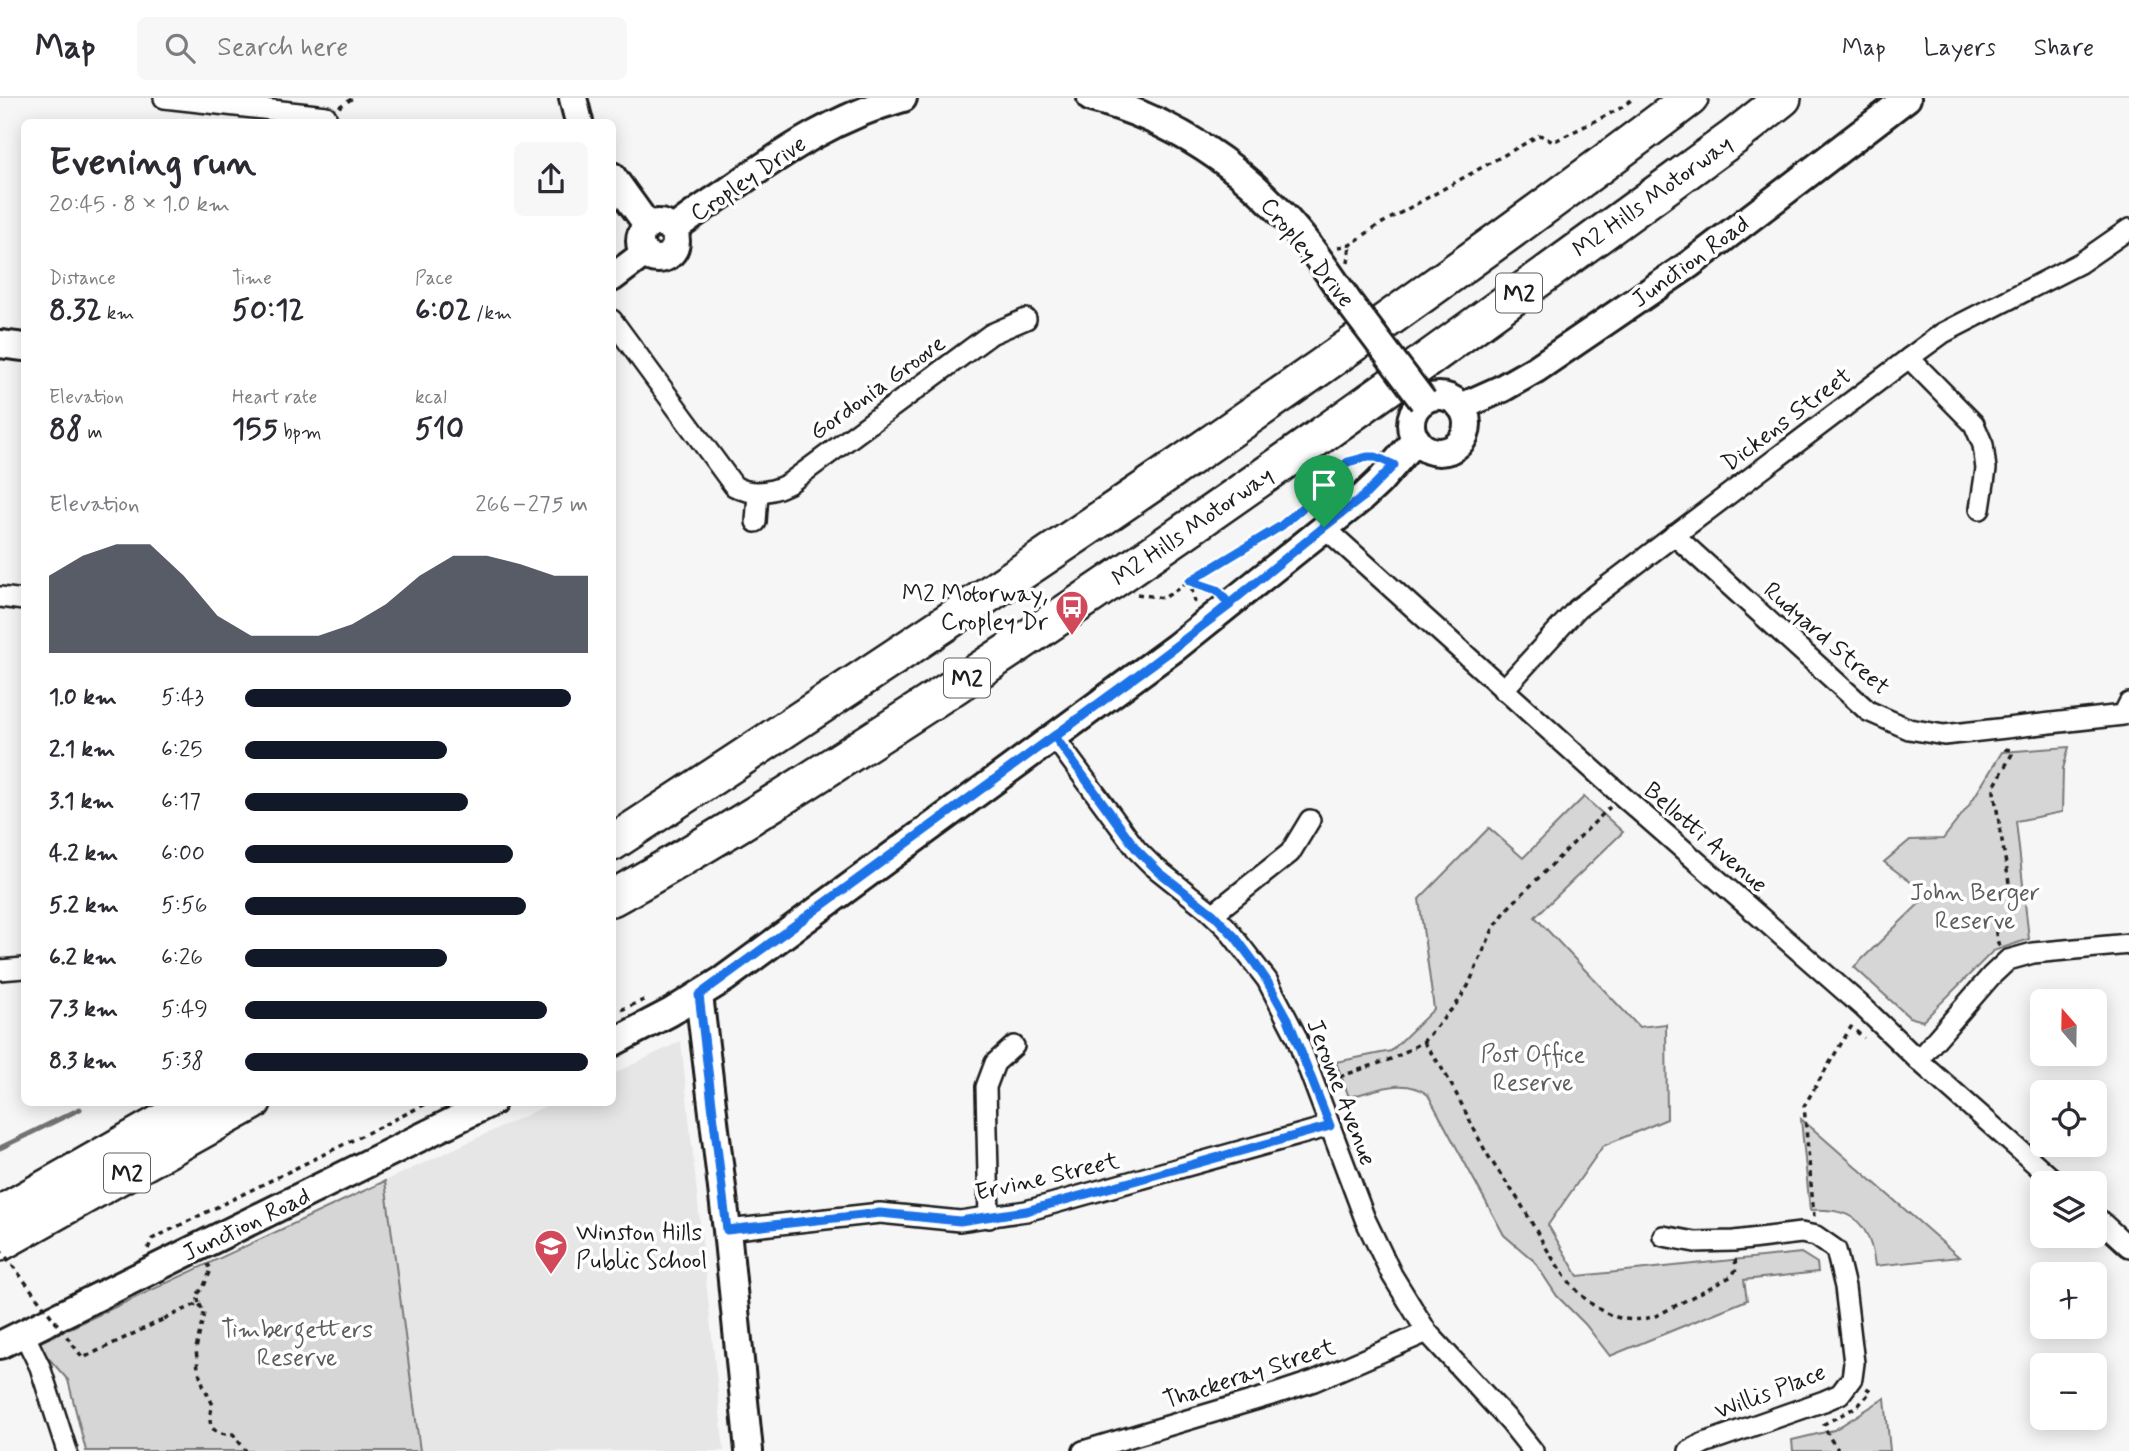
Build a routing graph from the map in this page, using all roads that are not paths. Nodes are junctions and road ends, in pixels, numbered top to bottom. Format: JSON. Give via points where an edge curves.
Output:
{"nodes":[{"id":1,"x":164,"y":98,"type":"edge"},
{"id":2,"x":573,"y":98,"type":"edge"},
{"id":3,"x":903,"y":98,"type":"edge"},
{"id":4,"x":1091,"y":98,"type":"edge"},
{"id":5,"x":1690,"y":98,"type":"edge"},
{"id":6,"x":1783,"y":98,"type":"edge"},
{"id":7,"x":1907,"y":98,"type":"edge"},
{"id":8,"x":326,"y":116,"type":"dead end"},
{"id":9,"x":578,"y":119,"type":"edge"},
{"id":10,"x":616,"y":180,"type":"edge"},
{"id":11,"x":660,"y":228,"type":"junction"},
{"id":12,"x":2129,"y":229,"type":"edge"},
{"id":13,"x":616,"y":275,"type":"edge"},
{"id":14,"x":1026,"y":319,"type":"dead end"},
{"id":15,"x":616,"y":325,"type":"edge"},
{"id":16,"x":0,"y":344,"type":"edge"},
{"id":17,"x":21,"y":347,"type":"edge"},
{"id":18,"x":1909,"y":358,"type":"junction"},
{"id":19,"x":1423,"y":401,"type":"junction"},
{"id":20,"x":1461,"y":407,"type":"junction"},
{"id":21,"x":1416,"y":439,"type":"junction"},
{"id":22,"x":758,"y":493,"type":"junction"},
{"id":23,"x":1980,"y":509,"type":"dead end"},
{"id":24,"x":756,"y":522,"type":"dead end"},
{"id":25,"x":1324,"y":527,"type":"junction"},
{"id":26,"x":1674,"y":535,"type":"junction"},
{"id":27,"x":0,"y":597,"type":"edge"},
{"id":28,"x":21,"y":600,"type":"edge"},
{"id":29,"x":1503,"y":690,"type":"junction"},
{"id":30,"x":2129,"y":703,"type":"edge"},
{"id":31,"x":1055,"y":737,"type":"junction"},
{"id":32,"x":1310,"y":820,"type":"dead end"},
{"id":33,"x":616,"y":840,"type":"edge"},
{"id":34,"x":616,"y":896,"type":"edge"},
{"id":35,"x":1213,"y":914,"type":"junction"},
{"id":36,"x":2129,"y":944,"type":"edge"},
{"id":37,"x":21,"y":968,"type":"edge"},
{"id":38,"x":0,"y":970,"type":"edge"},
{"id":39,"x":699,"y":995,"type":"junction"},
{"id":40,"x":616,"y":1041,"type":"edge"},
{"id":41,"x":1014,"y":1046,"type":"dead end"},
{"id":42,"x":1918,"y":1060,"type":"junction"},
{"id":43,"x":190,"y":1106,"type":"edge"},
{"id":44,"x":246,"y":1106,"type":"edge"},
{"id":45,"x":484,"y":1106,"type":"edge"},
{"id":46,"x":1330,"y":1126,"type":"junction"},
{"id":47,"x":2043,"y":1171,"type":"edge"},
{"id":48,"x":0,"y":1214,"type":"edge"},
{"id":49,"x":989,"y":1218,"type":"junction"},
{"id":50,"x":2107,"y":1227,"type":"edge"},
{"id":51,"x":727,"y":1230,"type":"junction"},
{"id":52,"x":1663,"y":1236,"type":"dead end"},
{"id":53,"x":0,"y":1246,"type":"edge"},
{"id":54,"x":2129,"y":1247,"type":"edge"},
{"id":55,"x":1427,"y":1332,"type":"junction"},
{"id":56,"x":24,"y":1334,"type":"junction"},
{"id":57,"x":0,"y":1345,"type":"edge"},
{"id":58,"x":66,"y":1451,"type":"edge"},
{"id":59,"x":749,"y":1451,"type":"edge"},
{"id":60,"x":1083,"y":1451,"type":"edge"},
{"id":61,"x":1533,"y":1451,"type":"edge"},
{"id":62,"x":1689,"y":1451,"type":"edge"}],
"edges":[{"from":1,"to":8,"type":"street"},
{"from":2,"to":9,"type":"street"},
{"from":3,"to":11,"type":"street","name":"Cropley Drive","via":[[814,133]]},
{"from":4,"to":19,"type":"street","name":"Cropley Drive","bridge":true,"via":[[1184,134],[1242,175],[1296,230]]},
{"from":5,"to":33,"type":"highway","number":"M2","via":[[1494,245],[1198,453]]},
{"from":6,"to":34,"type":"highway","name":"M2 Hills Motorway","number":"M2","via":[[1378,396],[1066,613],[766,809]]},
{"from":7,"to":20,"type":"street","name":"Junction Road","via":[[1690,264],[1536,369]]},
{"from":10,"to":11,"type":"street"},
{"from":11,"to":13,"type":"street","via":[[676,242],[667,256],[655,258],[645,253]]},
{"from":12,"to":18,"type":"street","name":"Dickens Street","via":[[2080,263],[1943,333]]},
{"from":14,"to":22,"type":"street","name":"Gordonia Groove","via":[[990,334],[788,484]]},
{"from":15,"to":22,"type":"street","via":[[734,486]]},
{"from":16,"to":17,"type":"street"},
{"from":18,"to":23,"type":"street","via":[[1974,424],[1986,469]]},
{"from":18,"to":26,"type":"street","name":"Dickens Street"},
{"from":19,"to":20,"type":"street","via":[[1447,397]]},
{"from":19,"to":21,"type":"street","via":[[1411,424]]},
{"from":20,"to":21,"type":"street","via":[[1465,432],[1455,446],[1438,452]]},
{"from":21,"to":25,"type":"street","via":[[1362,498]]},
{"from":22,"to":24,"type":"street"},
{"from":25,"to":29,"type":"street","name":"Bellotti Avenue"},
{"from":25,"to":31,"type":"street","via":[[1230,605]]},
{"from":26,"to":29,"type":"street","name":"Dickens Street","via":[[1577,609]]},
{"from":26,"to":30,"type":"street","name":"Rudyard Street","via":[[1868,711],[1909,729],[1944,735],[2003,730],[2123,715]]},
{"from":27,"to":28,"type":"street"},
{"from":29,"to":42,"type":"street","name":"Bellotti Avenue"},
{"from":31,"to":35,"type":"street","name":"Jerome Avenue","via":[[1146,859]]},
{"from":31,"to":39,"type":"street"},
{"from":32,"to":35,"type":"street","via":[[1290,853]]},
{"from":35,"to":46,"type":"street","name":"Jerome Avenue","via":[[1245,949],[1276,996]]},
{"from":36,"to":42,"type":"street","via":[[2033,953],[2008,960]]},
{"from":37,"to":38,"type":"street"},
{"from":39,"to":40,"type":"street"},
{"from":39,"to":51,"type":"street"},
{"from":41,"to":49,"type":"street","via":[[995,1063],[986,1087]]},
{"from":42,"to":47,"type":"street","name":"Bellotti Avenue"},
{"from":43,"to":48,"type":"highway","number":"M2"},
{"from":44,"to":53,"type":"highway","number":"M2"},
{"from":45,"to":56,"type":"street","name":"Junction Road"},
{"from":46,"to":49,"type":"street","name":"Ervine Street"},
{"from":46,"to":55,"type":"street","name":"Jerome Avenue","via":[[1376,1244]]},
{"from":49,"to":51,"type":"street","name":"Ervine Street","via":[[948,1220],[880,1213]]},
{"from":50,"to":54,"type":"street"},
{"from":51,"to":59,"type":"street"},
{"from":52,"to":62,"type":"street","name":"Willis Place","via":[[1695,1242],[1801,1233],[1816,1236],[1836,1250],[1854,1363],[1852,1378],[1840,1394]]},
{"from":55,"to":60,"type":"street","name":"Thackeray Street","via":[[1278,1394]]},
{"from":55,"to":61,"type":"street","name":"Jerome Avenue"},
{"from":56,"to":57,"type":"street","name":"Junction Road"},
{"from":56,"to":58,"type":"street","via":[[40,1367]]}]}
